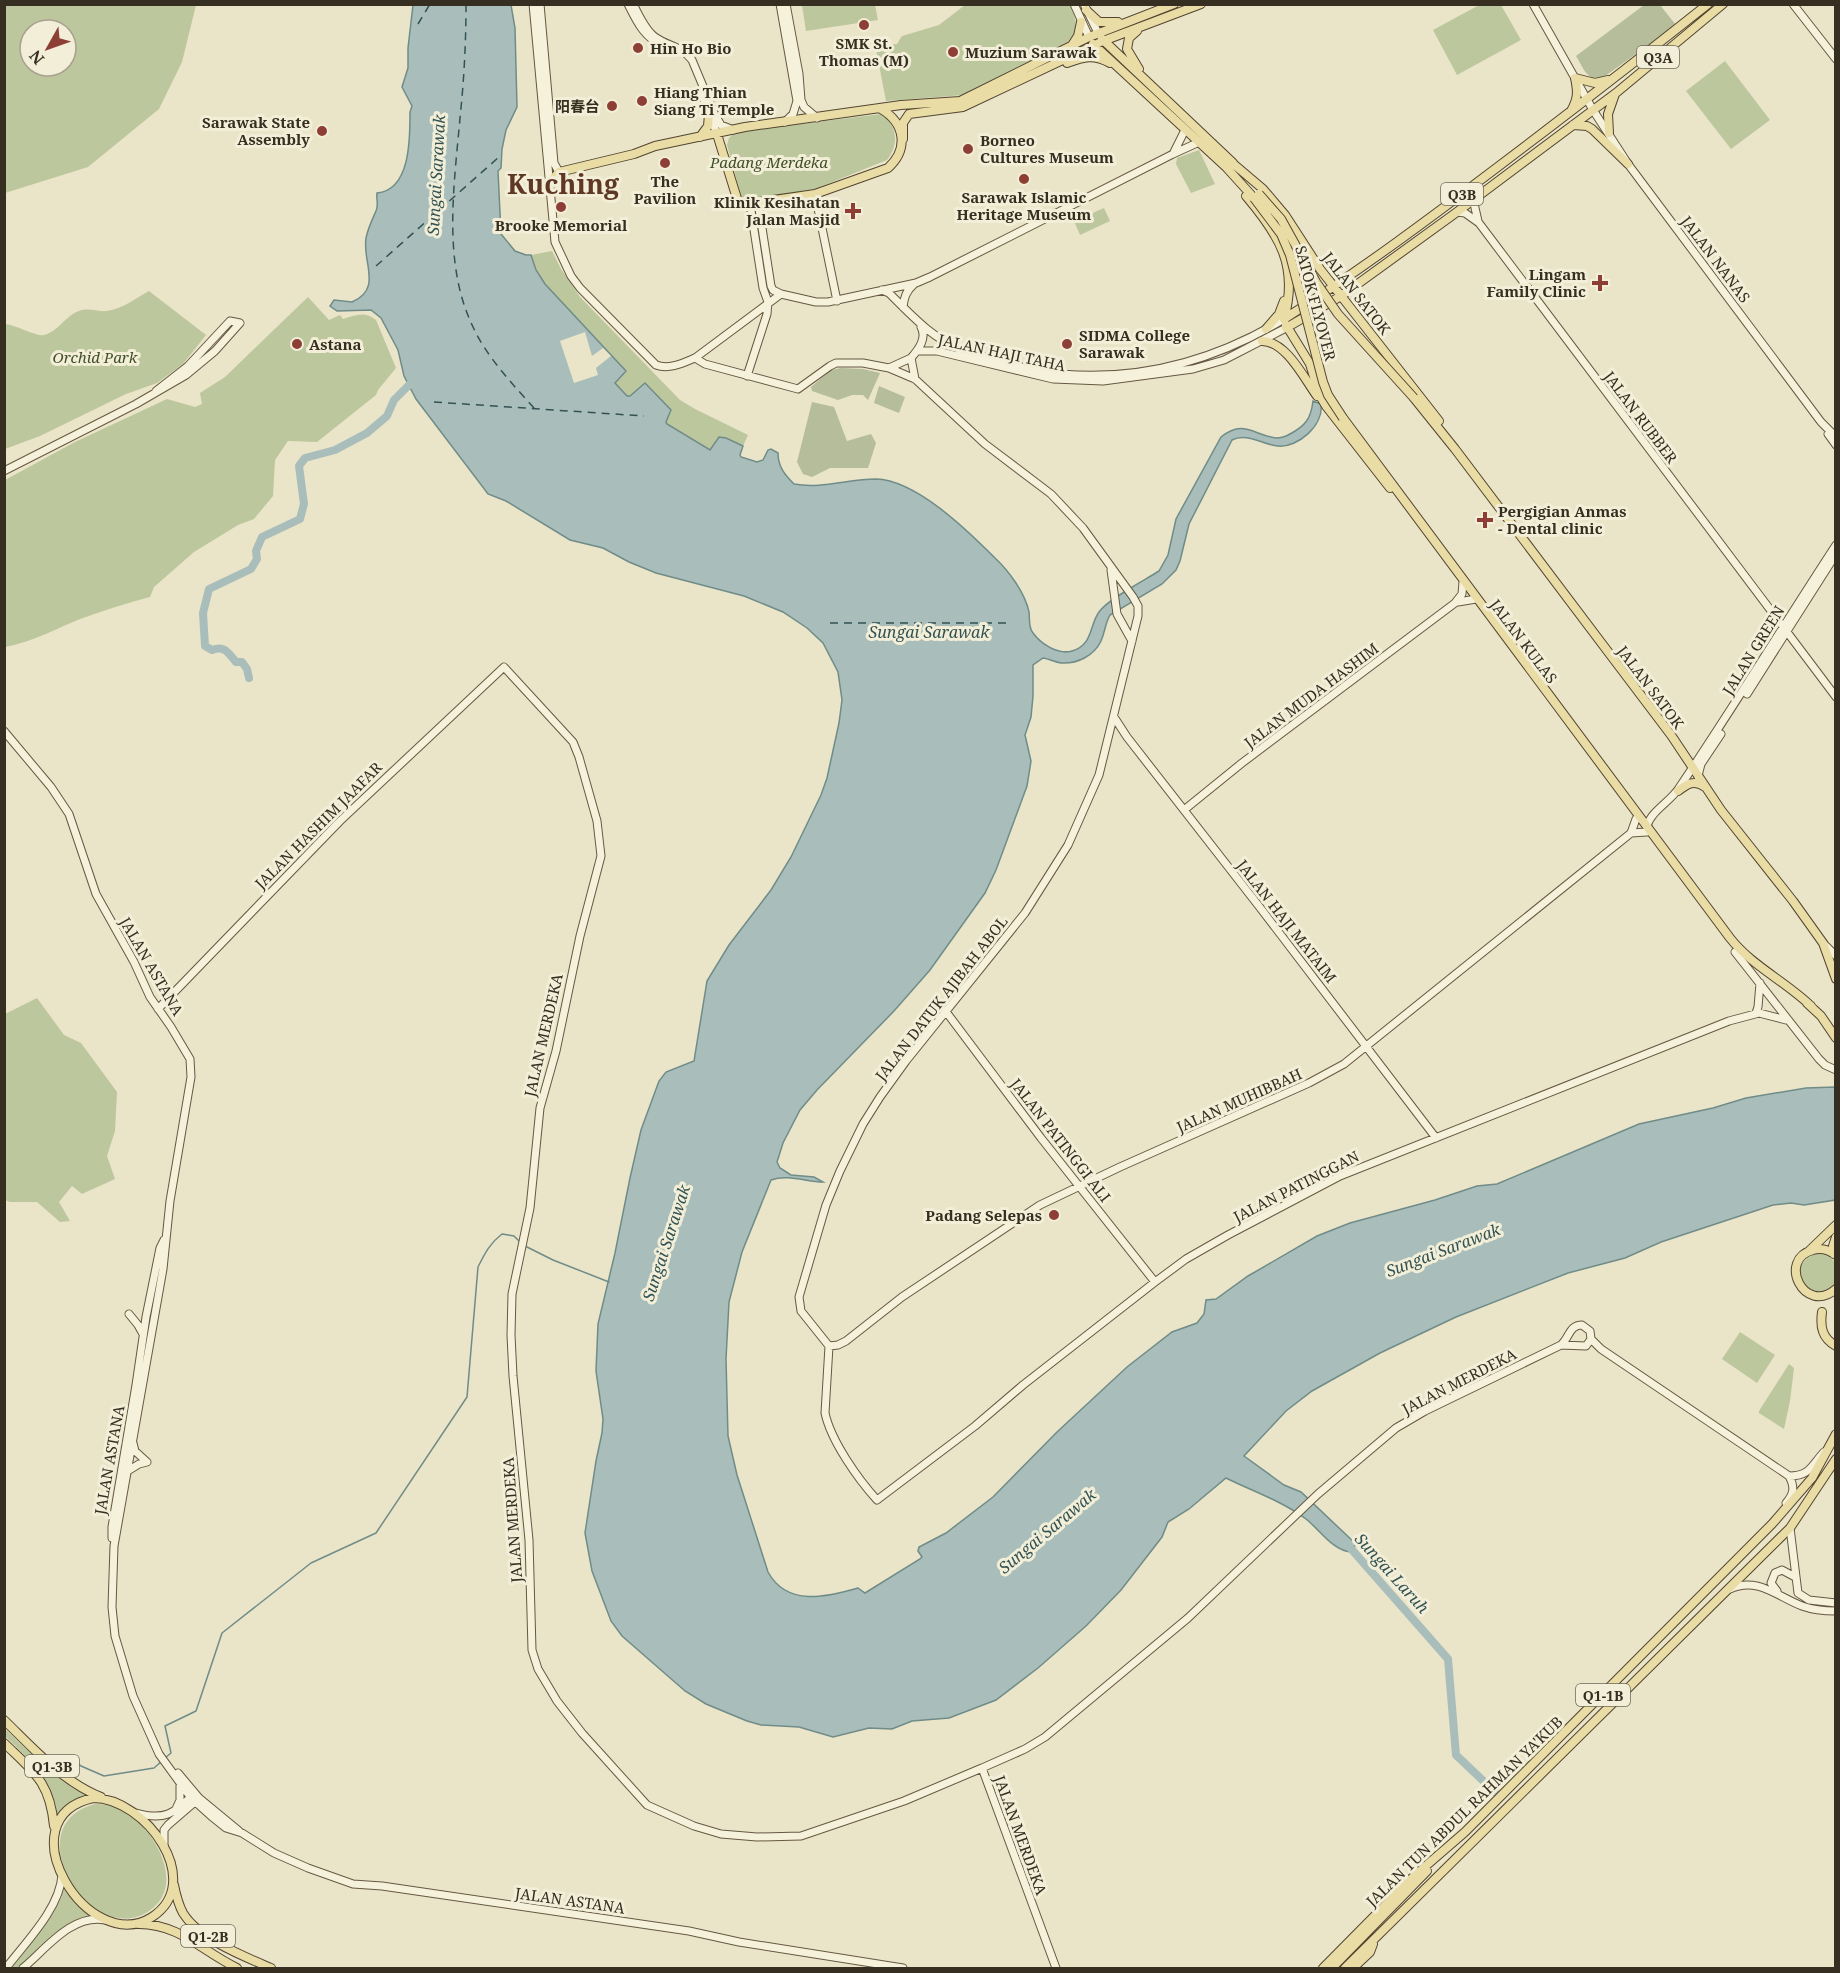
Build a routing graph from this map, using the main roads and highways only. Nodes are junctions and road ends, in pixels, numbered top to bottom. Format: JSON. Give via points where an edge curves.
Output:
{"nodes":[{"id":1,"x":533,"y":4,"type":"edge"},
{"id":2,"x":540,"y":4,"type":"edge"},
{"id":3,"x":627,"y":4,"type":"edge"},
{"id":4,"x":633,"y":4,"type":"edge"},
{"id":5,"x":780,"y":4,"type":"edge"},
{"id":6,"x":786,"y":4,"type":"edge"},
{"id":7,"x":1074,"y":4,"type":"edge"},
{"id":8,"x":1174,"y":4,"type":"edge"},
{"id":9,"x":1201,"y":4,"type":"edge"},
{"id":10,"x":1533,"y":4,"type":"edge"},
{"id":11,"x":1708,"y":4,"type":"edge"},
{"id":12,"x":1723,"y":4,"type":"edge"},
{"id":13,"x":1793,"y":4,"type":"edge"},
{"id":14,"x":1085,"y":7,"type":"edge"},
{"id":15,"x":1127,"y":21,"type":"junction"},
{"id":16,"x":1081,"y":22,"type":"junction"},
{"id":17,"x":1146,"y":26,"type":"junction"},
{"id":18,"x":1098,"y":33,"type":"junction"},
{"id":19,"x":1089,"y":37,"type":"junction"},
{"id":20,"x":1103,"y":41,"type":"junction"},
{"id":21,"x":1094,"y":45,"type":"junction"},
{"id":22,"x":1070,"y":48,"type":"junction"},
{"id":23,"x":1836,"y":59,"type":"edge"},
{"id":24,"x":1119,"y":68,"type":"junction"},
{"id":25,"x":1037,"y":73,"type":"junction"},
{"id":26,"x":1616,"y":77,"type":"junction"},
{"id":27,"x":1575,"y":78,"type":"junction"},
{"id":28,"x":1151,"y":85,"type":"junction"},
{"id":29,"x":1616,"y":93,"type":"junction"},
{"id":30,"x":1588,"y":100,"type":"junction"},
{"id":31,"x":881,"y":109,"type":"junction"},
{"id":32,"x":1593,"y":110,"type":"junction"},
{"id":33,"x":709,"y":114,"type":"junction"},
{"id":34,"x":1568,"y":115,"type":"junction"},
{"id":35,"x":817,"y":117,"type":"junction"},
{"id":36,"x":785,"y":122,"type":"junction"},
{"id":37,"x":1572,"y":125,"type":"junction"},
{"id":38,"x":733,"y":130,"type":"junction"},
{"id":39,"x":1185,"y":130,"type":"junction"},
{"id":40,"x":1609,"y":133,"type":"junction"},
{"id":41,"x":717,"y":134,"type":"junction"},
{"id":42,"x":698,"y":138,"type":"junction"},
{"id":43,"x":903,"y":139,"type":"junction"},
{"id":44,"x":1195,"y":140,"type":"junction"},
{"id":45,"x":1173,"y":154,"type":"junction"},
{"id":46,"x":1230,"y":161,"type":"junction"},
{"id":47,"x":1628,"y":164,"type":"junction"},
{"id":48,"x":560,"y":172,"type":"junction"},
{"id":49,"x":551,"y":186,"type":"junction"},
{"id":50,"x":816,"y":194,"type":"junction"},
{"id":51,"x":1257,"y":196,"type":"junction"},
{"id":52,"x":1473,"y":199,"type":"junction"},
{"id":53,"x":754,"y":203,"type":"junction"},
{"id":54,"x":1456,"y":212,"type":"junction"},
{"id":55,"x":1479,"y":223,"type":"junction"},
{"id":56,"x":916,"y":283,"type":"junction"},
{"id":57,"x":1290,"y":287,"type":"junction"},
{"id":58,"x":1334,"y":287,"type":"junction"},
{"id":59,"x":879,"y":290,"type":"junction"},
{"id":60,"x":781,"y":294,"type":"junction"},
{"id":61,"x":1341,"y":296,"type":"junction"},
{"id":62,"x":837,"y":301,"type":"junction"},
{"id":63,"x":768,"y":302,"type":"junction"},
{"id":64,"x":903,"y":307,"type":"junction"},
{"id":65,"x":759,"y":309,"type":"junction"},
{"id":66,"x":767,"y":314,"type":"junction"},
{"id":67,"x":1284,"y":319,"type":"junction"},
{"id":68,"x":918,"y":322,"type":"junction"},
{"id":69,"x":1286,"y":328,"type":"junction"},
{"id":70,"x":1266,"y":330,"type":"junction"},
{"id":71,"x":1262,"y":341,"type":"junction"},
{"id":72,"x":708,"y":349,"type":"junction"},
{"id":73,"x":917,"y":351,"type":"junction"},
{"id":74,"x":911,"y":357,"type":"junction"},
{"id":75,"x":695,"y":358,"type":"junction"},
{"id":76,"x":705,"y":364,"type":"junction"},
{"id":77,"x":889,"y":368,"type":"junction"},
{"id":78,"x":747,"y":376,"type":"junction"},
{"id":79,"x":915,"y":379,"type":"junction"},
{"id":80,"x":159,"y":389,"type":"junction"},
{"id":81,"x":1326,"y":406,"type":"junction"},
{"id":82,"x":1343,"y":418,"type":"joint"},
{"id":83,"x":1821,"y":422,"type":"junction"},
{"id":84,"x":1836,"y":437,"type":"edge"},
{"id":85,"x":1836,"y":445,"type":"edge"},
{"id":86,"x":1455,"y":449,"type":"junction"},
{"id":87,"x":4,"y":471,"type":"edge"},
{"id":88,"x":1405,"y":504,"type":"junction"},
{"id":89,"x":1836,"y":545,"type":"edge"},
{"id":90,"x":1836,"y":554,"type":"edge"},
{"id":91,"x":1111,"y":568,"type":"junction"},
{"id":92,"x":1463,"y":582,"type":"junction"},
{"id":93,"x":1476,"y":599,"type":"junction"},
{"id":94,"x":1455,"y":603,"type":"junction"},
{"id":95,"x":1785,"y":629,"type":"junction"},
{"id":96,"x":1132,"y":641,"type":"junction"},
{"id":97,"x":504,"y":667,"type":"joint"},
{"id":98,"x":1836,"y":697,"type":"edge"},
{"id":99,"x":1114,"y":717,"type":"junction"},
{"id":100,"x":4,"y":731,"type":"edge"},
{"id":101,"x":1111,"y":732,"type":"junction"},
{"id":102,"x":1125,"y":735,"type":"junction"},
{"id":103,"x":1692,"y":768,"type":"junction"},
{"id":104,"x":1698,"y":776,"type":"junction"},
{"id":105,"x":1707,"y":788,"type":"junction"},
{"id":106,"x":1678,"y":791,"type":"junction"},
{"id":107,"x":1622,"y":794,"type":"junction"},
{"id":108,"x":1184,"y":810,"type":"junction"},
{"id":109,"x":1636,"y":819,"type":"junction"},
{"id":110,"x":1631,"y":833,"type":"junction"},
{"id":111,"x":1649,"y":833,"type":"junction"},
{"id":112,"x":1823,"y":943,"type":"junction"},
{"id":113,"x":1735,"y":952,"type":"junction"},
{"id":114,"x":1836,"y":956,"type":"edge"},
{"id":115,"x":1836,"y":979,"type":"edge"},
{"id":116,"x":1760,"y":982,"type":"junction"},
{"id":117,"x":1811,"y":1006,"type":"junction"},
{"id":118,"x":159,"y":1008,"type":"junction"},
{"id":119,"x":947,"y":1013,"type":"junction"},
{"id":120,"x":1756,"y":1013,"type":"junction"},
{"id":121,"x":1786,"y":1020,"type":"junction"},
{"id":122,"x":1836,"y":1038,"type":"edge"},
{"id":123,"x":1367,"y":1047,"type":"junction"},
{"id":124,"x":1836,"y":1070,"type":"edge"},
{"id":125,"x":1436,"y":1138,"type":"junction"},
{"id":126,"x":1079,"y":1186,"type":"junction"},
{"id":127,"x":1836,"y":1225,"type":"edge"},
{"id":128,"x":166,"y":1237,"type":"junction"},
{"id":129,"x":1836,"y":1237,"type":"edge"},
{"id":130,"x":1809,"y":1251,"type":"junction"},
{"id":131,"x":1835,"y":1254,"type":"edge"},
{"id":132,"x":1155,"y":1282,"type":"junction"},
{"id":133,"x":1836,"y":1289,"type":"edge"},
{"id":134,"x":148,"y":1304,"type":"junction"},
{"id":135,"x":1822,"y":1312,"type":"dead end"},
{"id":136,"x":144,"y":1336,"type":"junction"},
{"id":137,"x":1591,"y":1339,"type":"junction"},
{"id":138,"x":1571,"y":1341,"type":"junction"},
{"id":139,"x":829,"y":1346,"type":"junction"},
{"id":140,"x":1586,"y":1346,"type":"junction"},
{"id":141,"x":1836,"y":1346,"type":"edge"},
{"id":142,"x":1601,"y":1349,"type":"junction"},
{"id":143,"x":1836,"y":1434,"type":"edge"},
{"id":144,"x":133,"y":1440,"type":"junction"},
{"id":145,"x":1829,"y":1448,"type":"junction"},
{"id":146,"x":1836,"y":1459,"type":"edge"},
{"id":147,"x":126,"y":1473,"type":"junction"},
{"id":148,"x":1789,"y":1476,"type":"junction"},
{"id":149,"x":1772,"y":1524,"type":"junction"},
{"id":150,"x":1790,"y":1528,"type":"junction"},
{"id":151,"x":114,"y":1546,"type":"junction"},
{"id":152,"x":1795,"y":1577,"type":"junction"},
{"id":153,"x":1725,"y":1591,"type":"junction"},
{"id":154,"x":1778,"y":1594,"type":"junction"},
{"id":155,"x":1836,"y":1603,"type":"edge"},
{"id":156,"x":1836,"y":1611,"type":"edge"},
{"id":157,"x":4,"y":1720,"type":"edge"},
{"id":158,"x":4,"y":1743,"type":"edge"},
{"id":159,"x":167,"y":1762,"type":"junction"},
{"id":160,"x":982,"y":1768,"type":"junction"},
{"id":161,"x":179,"y":1783,"type":"junction"},
{"id":162,"x":195,"y":1798,"type":"junction"},
{"id":163,"x":109,"y":1800,"type":"junction"},
{"id":164,"x":184,"y":1810,"type":"junction"},
{"id":165,"x":175,"y":1811,"type":"junction"},
{"id":166,"x":136,"y":1813,"type":"junction"},
{"id":167,"x":211,"y":1816,"type":"junction"},
{"id":168,"x":1465,"y":1832,"type":"junction"},
{"id":169,"x":242,"y":1833,"type":"junction"},
{"id":170,"x":55,"y":1834,"type":"junction"},
{"id":171,"x":164,"y":1846,"type":"junction"},
{"id":172,"x":62,"y":1875,"type":"junction"},
{"id":173,"x":172,"y":1878,"type":"junction"},
{"id":174,"x":107,"y":1921,"type":"junction"},
{"id":175,"x":131,"y":1924,"type":"junction"},
{"id":176,"x":1375,"y":1940,"type":"junction"},
{"id":177,"x":1351,"y":1941,"type":"junction"},
{"id":178,"x":6,"y":1968,"type":"edge"},
{"id":179,"x":23,"y":1968,"type":"edge"},
{"id":180,"x":237,"y":1968,"type":"edge"},
{"id":181,"x":271,"y":1968,"type":"edge"},
{"id":182,"x":903,"y":1968,"type":"edge"},
{"id":183,"x":1056,"y":1968,"type":"edge"},
{"id":184,"x":1316,"y":1968,"type":"edge"},
{"id":185,"x":1323,"y":1968,"type":"edge"},
{"id":186,"x":1332,"y":1968,"type":"edge"},
{"id":187,"x":1345,"y":1968,"type":"edge"},
{"id":188,"x":1353,"y":1968,"type":"edge"}],
"edges":[{"from":1,"to":49,"type":"main road"},
{"from":2,"to":48,"type":"main road","via":[[554,163]]},
{"from":3,"to":33,"type":"main road","via":[[652,41],[688,60]]},
{"from":4,"to":38,"type":"main road","via":[[653,36],[686,52],[721,125]]},
{"from":5,"to":36,"type":"main road","via":[[797,101]]},
{"from":6,"to":35,"type":"main road","via":[[801,100]]},
{"from":7,"to":16,"type":"main road"},
{"from":8,"to":15,"type":"main road"},
{"from":9,"to":17,"type":"main road"},
{"from":10,"to":27,"type":"main road","name":"JALAN NANAS"},
{"from":11,"to":26,"type":"main road","number":"Q3B"},
{"from":12,"to":29,"type":"main road","number":"Q3A"},
{"from":13,"to":23,"type":"main road"},
{"from":14,"to":15,"type":"main road","via":[[1099,22]]},
{"from":14,"to":18,"type":"main road"},
{"from":15,"to":18,"type":"main road"},
{"from":16,"to":19,"type":"main road"},
{"from":16,"to":22,"type":"main road"},
{"from":17,"to":20,"type":"main road"},
{"from":17,"to":28,"type":"main road","via":[[1129,38],[1127,49]]},
{"from":18,"to":19,"type":"main road"},
{"from":18,"to":20,"type":"main road","name":"JALAN SATOK"},
{"from":19,"to":21,"type":"main road","name":"JALAN SATOK"},
{"from":19,"to":22,"type":"main road"},
{"from":20,"to":21,"type":"main road"},
{"from":20,"to":28,"type":"main road","name":"JALAN SATOK"},
{"from":21,"to":24,"type":"main road","name":"JALAN SATOK"},
{"from":21,"to":25,"type":"main road"},
{"from":22,"to":31,"type":"main road","via":[[960,101]]},
{"from":24,"to":25,"type":"main road","via":[[1096,56],[1087,56]]},
{"from":24,"to":39,"type":"main road","name":"JALAN SATOK"},
{"from":25,"to":43,"type":"main road","via":[[963,107],[909,114],[903,123]]},
{"from":26,"to":27,"type":"main road","via":[[1595,83]]},
{"from":26,"to":30,"type":"main road","number":"Q3B"},
{"from":27,"to":30,"type":"main road","name":"JALAN NANAS"},
{"from":27,"to":34,"type":"main road","via":[[1577,101]]},
{"from":28,"to":46,"type":"main road","name":"JALAN SATOK"},
{"from":29,"to":32,"type":"main road","number":"Q3A"},
{"from":29,"to":40,"type":"main road","via":[[1608,114]]},
{"from":30,"to":32,"type":"main road","name":"JALAN NANAS"},
{"from":30,"to":34,"type":"main road","number":"Q3B"},
{"from":31,"to":35,"type":"main road"},
{"from":31,"to":43,"type":"main road","via":[[893,118]]},
{"from":32,"to":37,"type":"main road","number":"Q3A"},
{"from":32,"to":40,"type":"main road","name":"JALAN NANAS"},
{"from":33,"to":41,"type":"main road"},
{"from":33,"to":42,"type":"main road","via":[[707,129]]},
{"from":34,"to":58,"type":"main road","number":"Q3B"},
{"from":35,"to":36,"type":"main road"},
{"from":36,"to":38,"type":"main road"},
{"from":37,"to":47,"type":"main road","via":[[1592,129]]},
{"from":37,"to":52,"type":"main road","number":"Q3A"},
{"from":38,"to":41,"type":"main road"},
{"from":39,"to":44,"type":"main road","name":"JALAN SATOK"},
{"from":39,"to":45,"type":"main road"},
{"from":40,"to":47,"type":"main road","name":"JALAN NANAS"},
{"from":41,"to":42,"type":"main road"},
{"from":41,"to":53,"type":"main road","via":[[737,203]]},
{"from":42,"to":48,"type":"main road"},
{"from":43,"to":50,"type":"main road","via":[[901,152],[888,168]]},
{"from":44,"to":45,"type":"main road"},
{"from":44,"to":51,"type":"main road","name":"JALAN SATOK"},
{"from":44,"to":57,"type":"main road","name":"JALAN SATOK","via":[[1270,227],[1285,255]]},
{"from":45,"to":56,"type":"main road"},
{"from":46,"to":51,"type":"main road","name":"JALAN SATOK"},
{"from":46,"to":58,"type":"main road","name":"JALAN SATOK","via":[[1286,215]]},
{"from":47,"to":83,"type":"main road","name":"JALAN NANAS"},
{"from":48,"to":49,"type":"main road"},
{"from":49,"to":75,"type":"main road","via":[[555,242],[580,288],[656,365],[668,366]]},
{"from":50,"to":53,"type":"main road"},
{"from":50,"to":62,"type":"main road"},
{"from":51,"to":82,"type":"main road","name":"SATOK FLYOVER","bridge":true,"via":[[1285,243],[1323,382]]},
{"from":51,"to":86,"type":"main road","name":"JALAN SATOK","bridge":true,"via":[[1281,219],[1331,304]]},
{"from":52,"to":54,"type":"main road","number":"Q3A"},
{"from":52,"to":55,"type":"main road","name":"JALAN RUBBER"},
{"from":53,"to":60,"type":"main road","via":[[771,286]]},
{"from":53,"to":63,"type":"main road"},
{"from":54,"to":55,"type":"main road","name":"JALAN RUBBER"},
{"from":54,"to":61,"type":"main road","number":"Q3A"},
{"from":55,"to":95,"type":"main road","name":"JALAN RUBBER"},
{"from":56,"to":59,"type":"main road"},
{"from":56,"to":64,"type":"main road","via":[[908,289]]},
{"from":57,"to":67,"type":"main road","name":"JALAN SATOK"},
{"from":57,"to":70,"type":"main road","via":[[1279,314]]},
{"from":58,"to":61,"type":"main road","name":"JALAN SATOK"},
{"from":58,"to":67,"type":"main road"},
{"from":59,"to":62,"type":"main road"},
{"from":59,"to":64,"type":"main road","name":"JALAN HAJI TAHA","via":[[889,293]]},
{"from":60,"to":62,"type":"main road","via":[[816,302]]},
{"from":60,"to":63,"type":"main road"},
{"from":61,"to":69,"type":"main road"},
{"from":61,"to":86,"type":"main road","name":"JALAN SATOK","via":[[1446,430]]},
{"from":63,"to":65,"type":"main road"},
{"from":63,"to":66,"type":"main road"},
{"from":64,"to":68,"type":"main road","name":"JALAN HAJI TAHA"},
{"from":65,"to":66,"type":"main road"},
{"from":65,"to":72,"type":"main road"},
{"from":66,"to":78,"type":"main road"},
{"from":67,"to":69,"type":"main road"},
{"from":67,"to":70,"type":"main road","name":"JALAN HAJI TAHA"},
{"from":68,"to":70,"type":"main road","name":"JALAN HAJI TAHA","via":[[935,337],[963,351],[1060,374],[1094,375],[1192,361]]},
{"from":68,"to":73,"type":"main road","via":[[923,332]]},
{"from":69,"to":71,"type":"main road","name":"JALAN HAJI TAHA"},
{"from":69,"to":81,"type":"main road","name":"JALAN KULAS","via":[[1306,358]]},
{"from":71,"to":73,"type":"main road","name":"JALAN HAJI TAHA","via":[[1224,360],[1193,369],[1103,381],[1053,379],[937,351]]},
{"from":71,"to":81,"type":"main road","via":[[1283,349]]},
{"from":72,"to":75,"type":"main road"},
{"from":72,"to":76,"type":"main road"},
{"from":73,"to":74,"type":"main road"},
{"from":74,"to":77,"type":"main road"},
{"from":74,"to":79,"type":"main road"},
{"from":75,"to":76,"type":"main road"},
{"from":76,"to":78,"type":"main road"},
{"from":77,"to":78,"type":"main road","via":[[836,363],[798,389]]},
{"from":77,"to":79,"type":"main road"},
{"from":79,"to":91,"type":"main road","name":"JALAN DATUK AJIBAH ABOL","via":[[986,444],[1051,494],[1083,528]]},
{"from":80,"to":80,"type":"main road","via":[[188,366],[230,321],[240,323],[201,365]]},
{"from":80,"to":87,"type":"main road"},
{"from":81,"to":88,"type":"main road","name":"JALAN KULAS"},
{"from":82,"to":88,"type":"main road","name":"JALAN KULAS"},
{"from":83,"to":84,"type":"main road","name":"JALAN NANAS"},
{"from":83,"to":85,"type":"main road","name":"JALAN NANAS"},
{"from":86,"to":103,"type":"main road","name":"JALAN SATOK"},
{"from":88,"to":92,"type":"main road","name":"JALAN KULAS"},
{"from":89,"to":95,"type":"main road","name":"JALAN GREEN"},
{"from":90,"to":95,"type":"main road","name":"JALAN GREEN"},
{"from":91,"to":96,"type":"main road","via":[[1117,614]]},
{"from":91,"to":96,"type":"main road","name":"JALAN DATUK AJIBAH ABOL","via":[[1138,606]]},
{"from":92,"to":93,"type":"main road","name":"JALAN KULAS"},
{"from":92,"to":94,"type":"main road","via":[[1462,594]]},
{"from":93,"to":94,"type":"main road"},
{"from":93,"to":107,"type":"main road","name":"JALAN KULAS"},
{"from":94,"to":108,"type":"main road","name":"JALAN MUDA HASHIM"},
{"from":95,"to":98,"type":"main road","name":"JALAN RUBBER"},
{"from":95,"to":103,"type":"main road","name":"JALAN GREEN"},
{"from":95,"to":104,"type":"main road","name":"JALAN GREEN","via":[[1704,759]]},
{"from":96,"to":99,"type":"main road","name":"JALAN DATUK AJIBAH ABOL"},
{"from":97,"to":118,"type":"main road","name":"JALAN HASHIM JAAFAR","via":[[333,828]]},
{"from":97,"to":160,"type":"main road","name":"JALAN MERDEKA","via":[[573,742],[597,821],[601,856],[540,1108],[527,1228],[512,1294],[511,1354],[530,1540],[532,1650],[538,1669],[582,1733],[647,1805],[721,1834],[788,1838],[904,1801]]},
{"from":99,"to":101,"type":"main road","name":"JALAN DATUK AJIBAH ABOL"},
{"from":99,"to":102,"type":"main road","name":"JALAN HAJI MATAIM"},
{"from":100,"to":118,"type":"main road","name":"JALAN ASTANA","via":[[69,814],[96,894]]},
{"from":101,"to":102,"type":"main road"},
{"from":101,"to":119,"type":"main road","name":"JALAN DATUK AJIBAH ABOL","via":[[1089,801],[1048,881]]},
{"from":102,"to":108,"type":"main road","name":"JALAN HAJI MATAIM"},
{"from":103,"to":104,"type":"main road","name":"JALAN SATOK"},
{"from":103,"to":106,"type":"main road"},
{"from":104,"to":105,"type":"main road","name":"JALAN SATOK"},
{"from":105,"to":106,"type":"main road","via":[[1694,782]]},
{"from":105,"to":112,"type":"main road","name":"JALAN SATOK"},
{"from":106,"to":111,"type":"main road","via":[[1650,819]]},
{"from":107,"to":109,"type":"main road","name":"JALAN KULAS"},
{"from":107,"to":111,"type":"main road","name":"JALAN KULAS"},
{"from":108,"to":123,"type":"main road","name":"JALAN HAJI MATAIM"},
{"from":109,"to":110,"type":"main road"},
{"from":109,"to":111,"type":"main road","name":"JALAN KULAS"},
{"from":110,"to":111,"type":"main road"},
{"from":110,"to":123,"type":"main road","name":"JALAN MUHIBBAH"},
{"from":111,"to":113,"type":"main road","name":"JALAN KULAS"},
{"from":111,"to":117,"type":"main road","name":"JALAN KULAS","via":[[1738,948]]},
{"from":112,"to":114,"type":"main road","name":"JALAN SATOK"},
{"from":112,"to":115,"type":"main road","name":"JALAN SATOK"},
{"from":113,"to":116,"type":"main road","name":"JALAN KULAS"},
{"from":113,"to":117,"type":"main road","name":"JALAN KULAS"},
{"from":116,"to":120,"type":"main road"},
{"from":116,"to":121,"type":"main road","name":"JALAN KULAS"},
{"from":117,"to":122,"type":"main road","name":"JALAN KULAS"},
{"from":118,"to":128,"type":"main road","name":"JALAN ASTANA","via":[[191,1066]]},
{"from":119,"to":126,"type":"main road","name":"JALAN PATINGGI ALI"},
{"from":119,"to":139,"type":"main road","name":"JALAN DATUK AJIBAH ABOL","via":[[880,1097],[849,1152],[826,1205],[799,1304]]},
{"from":120,"to":121,"type":"main road","name":"JALAN PATINGGAN"},
{"from":120,"to":125,"type":"main road","name":"JALAN PATINGGAN"},
{"from":121,"to":124,"type":"main road","name":"JALAN KULAS","via":[[1825,1065]]},
{"from":123,"to":125,"type":"main road","name":"JALAN HAJI MATAIM"},
{"from":123,"to":126,"type":"main road","name":"JALAN MUHIBBAH","via":[[1309,1083]]},
{"from":125,"to":132,"type":"main road","name":"JALAN PATINGGAN","via":[[1340,1176],[1189,1257]]},
{"from":126,"to":132,"type":"main road","name":"JALAN PATINGGI ALI"},
{"from":126,"to":139,"type":"main road","name":"JALAN MUHIBBAH","via":[[1040,1205],[896,1302],[846,1341]]},
{"from":127,"to":130,"type":"main road"},
{"from":128,"to":134,"type":"main road","name":"JALAN ASTANA"},
{"from":128,"to":144,"type":"main road","name":"JALAN ASTANA"},
{"from":129,"to":131,"type":"main road"},
{"from":130,"to":131,"type":"main road","via":[[1822,1249]]},
{"from":130,"to":133,"type":"main road","via":[[1797,1264],[1800,1285],[1819,1296]]},
{"from":132,"to":139,"type":"main road","name":"JALAN PATINGGAN","via":[[877,1500],[860,1481],[827,1420]]},
{"from":134,"to":136,"type":"main road","name":"JALAN ASTANA"},
{"from":134,"to":136,"type":"main road","via":[[129,1314]]},
{"from":135,"to":141,"type":"main road","via":[[1821,1329]]},
{"from":136,"to":151,"type":"main road","name":"JALAN ASTANA","via":[[111,1527]]},
{"from":137,"to":138,"type":"main road","via":[[1590,1331],[1582,1325],[1572,1328]]},
{"from":137,"to":140,"type":"main road"},
{"from":137,"to":142,"type":"main road"},
{"from":138,"to":140,"type":"main road","via":[[1579,1347]]},
{"from":138,"to":160,"type":"main road","name":"JALAN MERDEKA","via":[[1412,1418],[1318,1494],[1188,1618],[1045,1737]]},
{"from":140,"to":142,"type":"main road"},
{"from":142,"to":148,"type":"main road"},
{"from":143,"to":145,"type":"main road","name":"JALAN TUN ABDUL RAHMAN YA'KUB","number":"Q1-1B"},
{"from":144,"to":147,"type":"main road","name":"JALAN ASTANA"},
{"from":144,"to":147,"type":"main road","via":[[135,1451],[147,1462]]},
{"from":145,"to":148,"type":"main road","via":[[1806,1474]]},
{"from":145,"to":149,"type":"main road","name":"JALAN TUN ABDUL RAHMAN YA'KUB","number":"Q1-1B","via":[[1812,1478]]},
{"from":146,"to":150,"type":"main road","name":"JALAN TUN ABDUL RAHMAN YA'KUB"},
{"from":147,"to":151,"type":"main road","name":"JALAN ASTANA"},
{"from":148,"to":149,"type":"main road","via":[[1793,1491]]},
{"from":149,"to":168,"type":"main road","name":"JALAN TUN ABDUL RAHMAN YA'KUB","number":"Q1-1B"},
{"from":150,"to":152,"type":"main road"},
{"from":150,"to":153,"type":"main road","name":"JALAN TUN ABDUL RAHMAN YA'KUB"},
{"from":151,"to":159,"type":"main road","name":"JALAN ASTANA","via":[[111,1606],[115,1636],[133,1696]]},
{"from":152,"to":154,"type":"main road","via":[[1782,1570],[1775,1573],[1771,1583]]},
{"from":152,"to":155,"type":"main road","via":[[1798,1593],[1804,1598]]},
{"from":153,"to":154,"type":"main road","via":[[1737,1585],[1750,1585]]},
{"from":153,"to":176,"type":"main road","name":"JALAN TUN ABDUL RAHMAN YA'KUB"},
{"from":154,"to":156,"type":"main road","via":[[1800,1605]]},
{"from":157,"to":163,"type":"main road","number":"Q1-3B","via":[[77,1785]]},
{"from":158,"to":170,"type":"main road","via":[[44,1785],[52,1804]]},
{"from":159,"to":161,"type":"main road","name":"JALAN ASTANA"},
{"from":159,"to":162,"type":"main road","name":"JALAN ASTANA"},
{"from":160,"to":183,"type":"main road","name":"JALAN MERDEKA"},
{"from":161,"to":162,"type":"main road","name":"JALAN ASTANA"},
{"from":161,"to":165,"type":"main road","via":[[180,1800]]},
{"from":162,"to":164,"type":"main road"},
{"from":162,"to":165,"type":"main road"},
{"from":162,"to":167,"type":"main road","name":"JALAN ASTANA"},
{"from":162,"to":169,"type":"main road","name":"JALAN ASTANA"},
{"from":163,"to":166,"type":"main road"},
{"from":163,"to":170,"type":"main road","via":[[93,1798],[74,1804],[60,1817]]},
{"from":164,"to":167,"type":"main road","via":[[196,1808]]},
{"from":164,"to":171,"type":"main road","via":[[164,1830]]},
{"from":165,"to":166,"type":"main road","via":[[158,1818]]},
{"from":166,"to":171,"type":"main road"},
{"from":167,"to":169,"type":"main road","name":"JALAN ASTANA","via":[[226,1828]]},
{"from":168,"to":177,"type":"main road","name":"JALAN TUN ABDUL RAHMAN YA'KUB","number":"Q1-1B","via":[[1413,1877]]},
{"from":168,"to":186,"type":"main road"},
{"from":169,"to":182,"type":"main road","name":"JALAN ASTANA","via":[[285,1858],[353,1884],[689,1931]]},
{"from":170,"to":172,"type":"main road","via":[[54,1855]]},
{"from":171,"to":173,"type":"main road"},
{"from":172,"to":174,"type":"main road","via":[[85,1905]]},
{"from":172,"to":178,"type":"main road","via":[[54,1903]]},
{"from":173,"to":175,"type":"main road","via":[[171,1892],[162,1908],[146,1920]]},
{"from":173,"to":181,"type":"main road","number":"Q1-2B","via":[[180,1908],[198,1929],[238,1954]]},
{"from":174,"to":175,"type":"main road"},
{"from":174,"to":179,"type":"main road","via":[[95,1919],[75,1924]]},
{"from":175,"to":180,"type":"main road","via":[[174,1930]]},
{"from":176,"to":187,"type":"main road"},
{"from":176,"to":188,"type":"main road","via":[[1370,1952]]},
{"from":177,"to":184,"type":"main road","number":"Q1-1B"},
{"from":177,"to":185,"type":"main road"}]}
